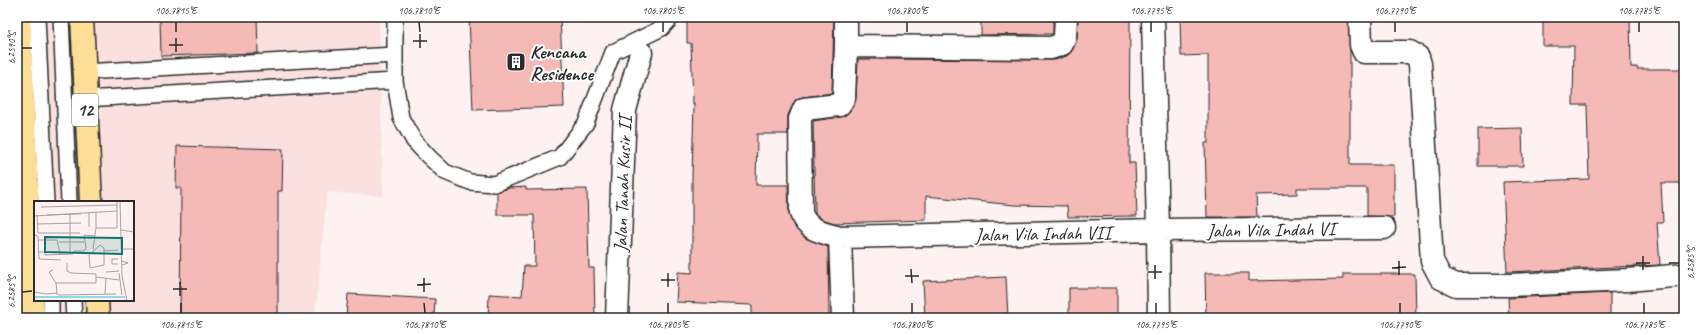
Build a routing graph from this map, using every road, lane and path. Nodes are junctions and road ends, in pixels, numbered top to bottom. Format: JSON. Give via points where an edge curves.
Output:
{"nodes":[{"id":1,"x":19,"y":17,"type":"edge"},
{"id":2,"x":37,"y":17,"type":"edge"},
{"id":3,"x":61,"y":17,"type":"edge"},
{"id":4,"x":82,"y":17,"type":"edge"},
{"id":5,"x":395,"y":17,"type":"edge"},
{"id":6,"x":672,"y":17,"type":"edge"},
{"id":7,"x":846,"y":17,"type":"edge"},
{"id":8,"x":1066,"y":17,"type":"edge"},
{"id":9,"x":1153,"y":17,"type":"edge"},
{"id":10,"x":1360,"y":17,"type":"edge"},
{"id":11,"x":846,"y":46,"type":"junction"},
{"id":12,"x":641,"y":53,"type":"dead end"},
{"id":13,"x":395,"y":55,"type":"junction"},
{"id":14,"x":83,"y":72,"type":"junction"},
{"id":15,"x":395,"y":81,"type":"junction"},
{"id":16,"x":85,"y":98,"type":"junction"},
{"id":17,"x":20,"y":110,"type":"edge"},
{"id":18,"x":46,"y":201,"type":"edge"},
{"id":19,"x":69,"y":201,"type":"edge"},
{"id":20,"x":91,"y":201,"type":"edge"},
{"id":21,"x":1384,"y":228,"type":"dead end"},
{"id":22,"x":1158,"y":230,"type":"junction"},
{"id":23,"x":840,"y":237,"type":"junction"},
{"id":24,"x":1684,"y":275,"type":"edge"},
{"id":25,"x":51,"y":301,"type":"edge"},
{"id":26,"x":73,"y":301,"type":"edge"},
{"id":27,"x":97,"y":301,"type":"edge"},
{"id":28,"x":33,"y":318,"type":"edge"},
{"id":29,"x":51,"y":318,"type":"edge"},
{"id":30,"x":74,"y":318,"type":"edge"},
{"id":31,"x":98,"y":318,"type":"edge"},
{"id":32,"x":617,"y":318,"type":"edge"},
{"id":33,"x":843,"y":318,"type":"edge"},
{"id":34,"x":1158,"y":318,"type":"edge"}],
"edges":[{"from":1,"to":17,"type":"highway"},
{"from":2,"to":18,"type":"lane"},
{"from":3,"to":19,"type":"lane"},
{"from":4,"to":14,"type":"highway","number":"12"},
{"from":5,"to":13,"type":"lane"},
{"from":6,"to":15,"type":"lane","via":[[662,28],[613,52],[586,123],[560,156],[494,184],[470,182],[445,172],[429,157],[414,141],[401,118]]},
{"from":7,"to":11,"type":"street"},
{"from":8,"to":11,"type":"street","via":[[1062,44],[1051,48]]},
{"from":9,"to":22,"type":"street"},
{"from":10,"to":24,"type":"street","via":[[1360,45],[1364,52],[1410,52],[1418,57],[1432,261],[1441,278],[1456,285],[1510,285]]},
{"from":11,"to":23,"type":"street","name":"Jalan Vila Indah VII","via":[[844,98],[841,103],[804,109],[800,119],[803,219],[811,229]]},
{"from":12,"to":32,"type":"street","name":"Jalan Tanah Kusir II","via":[[625,110]]},
{"from":13,"to":14,"type":"lane"},
{"from":13,"to":15,"type":"lane"},
{"from":14,"to":16,"type":"highway","number":"12"},
{"from":15,"to":16,"type":"lane"},
{"from":16,"to":20,"type":"highway","number":"12"},
{"from":17,"to":28,"type":"highway"},
{"from":21,"to":22,"type":"street","name":"Jalan Vila Indah VI"},
{"from":22,"to":23,"type":"street","name":"Jalan Vila Indah VII"},
{"from":22,"to":34,"type":"street"},
{"from":23,"to":33,"type":"street"},
{"from":25,"to":29,"type":"lane"},
{"from":26,"to":30,"type":"lane"},
{"from":27,"to":31,"type":"highway"}]}
